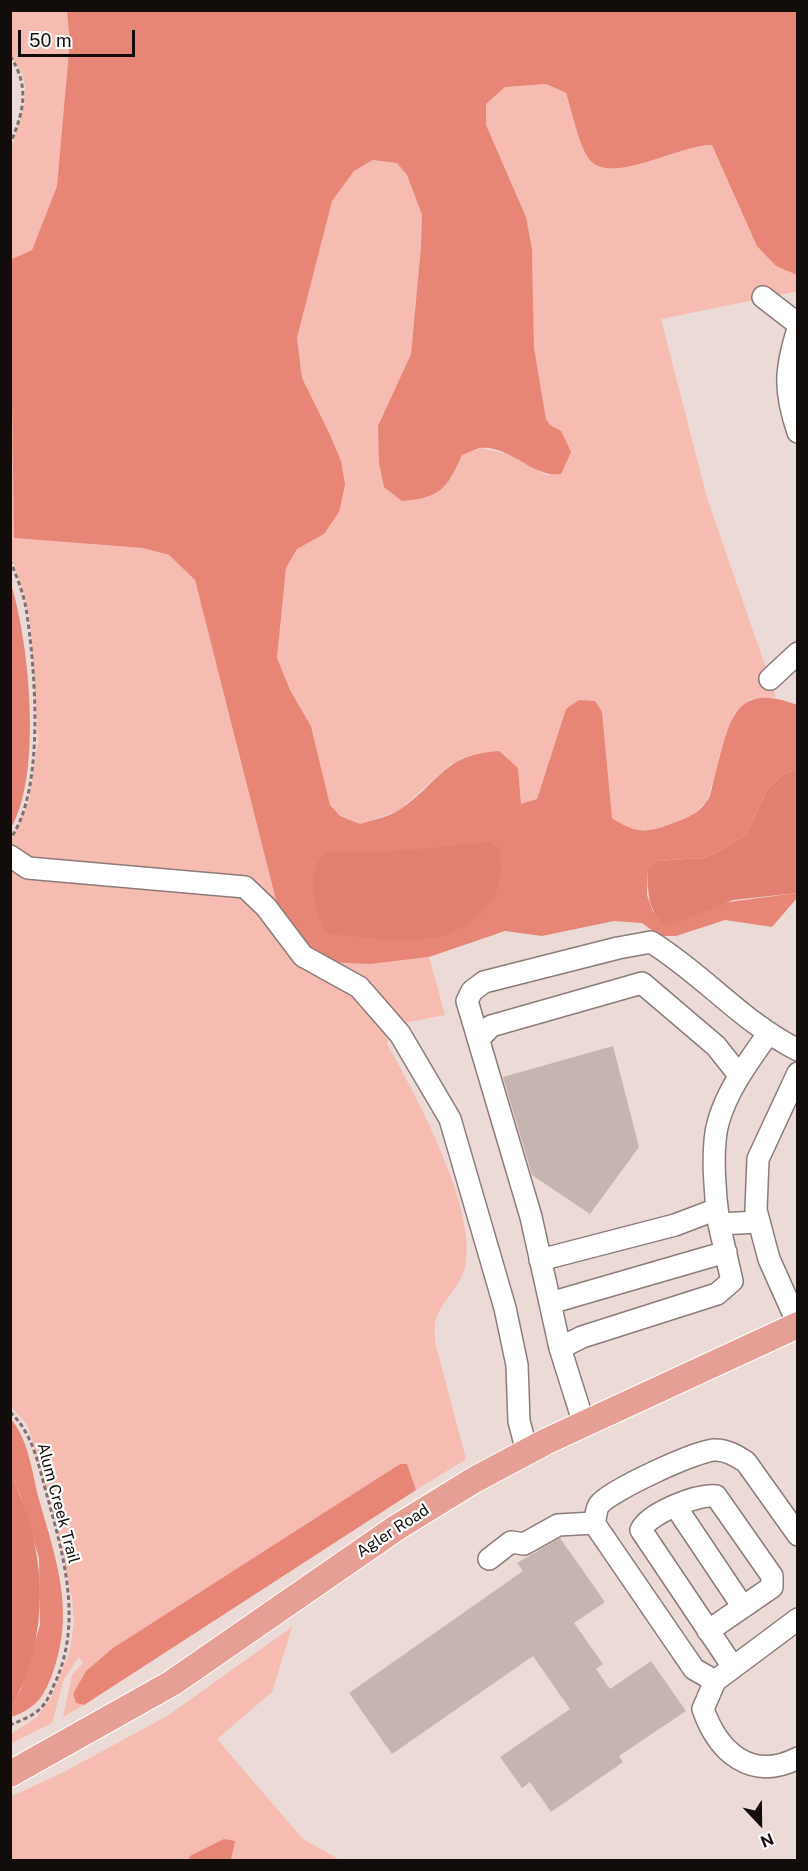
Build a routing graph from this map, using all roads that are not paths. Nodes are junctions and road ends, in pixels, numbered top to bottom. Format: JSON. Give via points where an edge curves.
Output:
{"nodes":[{"id":1,"x":763,"y":297,"type":"dead end"},
{"id":2,"x":798,"y":324,"type":"edge"},
{"id":3,"x":798,"y":329,"type":"edge"},
{"id":4,"x":798,"y":432,"type":"edge"},
{"id":5,"x":798,"y":653,"type":"edge"},
{"id":6,"x":770,"y":679,"type":"dead end"},
{"id":7,"x":10,"y":856,"type":"edge"},
{"id":8,"x":768,"y":1034,"type":"junction"},
{"id":9,"x":479,"y":1039,"type":"junction"},
{"id":10,"x":798,"y":1050,"type":"edge"},
{"id":11,"x":798,"y":1074,"type":"edge"},
{"id":12,"x":739,"y":1075,"type":"junction"},
{"id":13,"x":718,"y":1217,"type":"junction"},
{"id":14,"x":759,"y":1222,"type":"junction"},
{"id":15,"x":726,"y":1252,"type":"junction"},
{"id":16,"x":540,"y":1260,"type":"junction"},
{"id":17,"x":550,"y":1303,"type":"junction"},
{"id":18,"x":798,"y":1324,"type":"edge"},
{"id":19,"x":560,"y":1348,"type":"junction"},
{"id":20,"x":584,"y":1424,"type":"junction"},
{"id":21,"x":527,"y":1452,"type":"junction"},
{"id":22,"x":676,"y":1507,"type":"junction"},
{"id":23,"x":594,"y":1523,"type":"junction"},
{"id":24,"x":798,"y":1535,"type":"edge"},
{"id":25,"x":489,"y":1559,"type":"dead end"},
{"id":26,"x":743,"y":1607,"type":"junction"},
{"id":27,"x":798,"y":1619,"type":"edge"},
{"id":28,"x":708,"y":1631,"type":"junction"},
{"id":29,"x":733,"y":1667,"type":"junction"},
{"id":30,"x":714,"y":1681,"type":"junction"},
{"id":31,"x":798,"y":1758,"type":"edge"},
{"id":32,"x":10,"y":1774,"type":"edge"}],
"edges":[{"from":1,"to":2,"type":"street"},
{"from":3,"to":4,"type":"street","via":[[786,371],[791,413]]},
{"from":5,"to":6,"type":"street"},
{"from":7,"to":21,"type":"street","via":[[28,868],[245,887],[266,907],[303,956],[359,987],[400,1034],[450,1119],[504,1308],[517,1365],[519,1421]]},
{"from":8,"to":9,"type":"street","via":[[651,942],[484,982],[467,1001]]},
{"from":8,"to":10,"type":"street"},
{"from":8,"to":12,"type":"street"},
{"from":9,"to":12,"type":"street","via":[[490,1026],[642,983],[716,1046]]},
{"from":9,"to":16,"type":"street"},
{"from":11,"to":14,"type":"street","via":[[758,1159]]},
{"from":12,"to":13,"type":"street","via":[[718,1123]]},
{"from":13,"to":14,"type":"street"},
{"from":13,"to":15,"type":"street"},
{"from":13,"to":16,"type":"street"},
{"from":14,"to":18,"type":"street","via":[[769,1259]]},
{"from":15,"to":17,"type":"street"},
{"from":15,"to":19,"type":"street","via":[[732,1281],[717,1294],[582,1337]]},
{"from":16,"to":17,"type":"street"},
{"from":17,"to":19,"type":"street"},
{"from":18,"to":20,"type":"main road","name":"Agler Road"},
{"from":19,"to":20,"type":"street"},
{"from":20,"to":21,"type":"main road","name":"Agler Road"},
{"from":21,"to":32,"type":"main road","name":"Agler Road","via":[[396,1528],[172,1683]]},
{"from":22,"to":26,"type":"street"},
{"from":22,"to":26,"type":"street","via":[[703,1495],[716,1496],[772,1576],[772,1587]]},
{"from":22,"to":28,"type":"street","via":[[646,1520],[640,1530]]},
{"from":23,"to":24,"type":"street","via":[[598,1506],[615,1492],[700,1452],[716,1450],[746,1462]]},
{"from":23,"to":25,"type":"street","via":[[558,1525],[524,1544],[511,1542]]},
{"from":23,"to":30,"type":"street","via":[[694,1669]]},
{"from":26,"to":28,"type":"street"},
{"from":27,"to":29,"type":"street"},
{"from":28,"to":29,"type":"street"},
{"from":29,"to":30,"type":"street"},
{"from":30,"to":31,"type":"street","via":[[703,1709],[709,1727],[723,1747],[737,1759],[763,1767]]}]}
